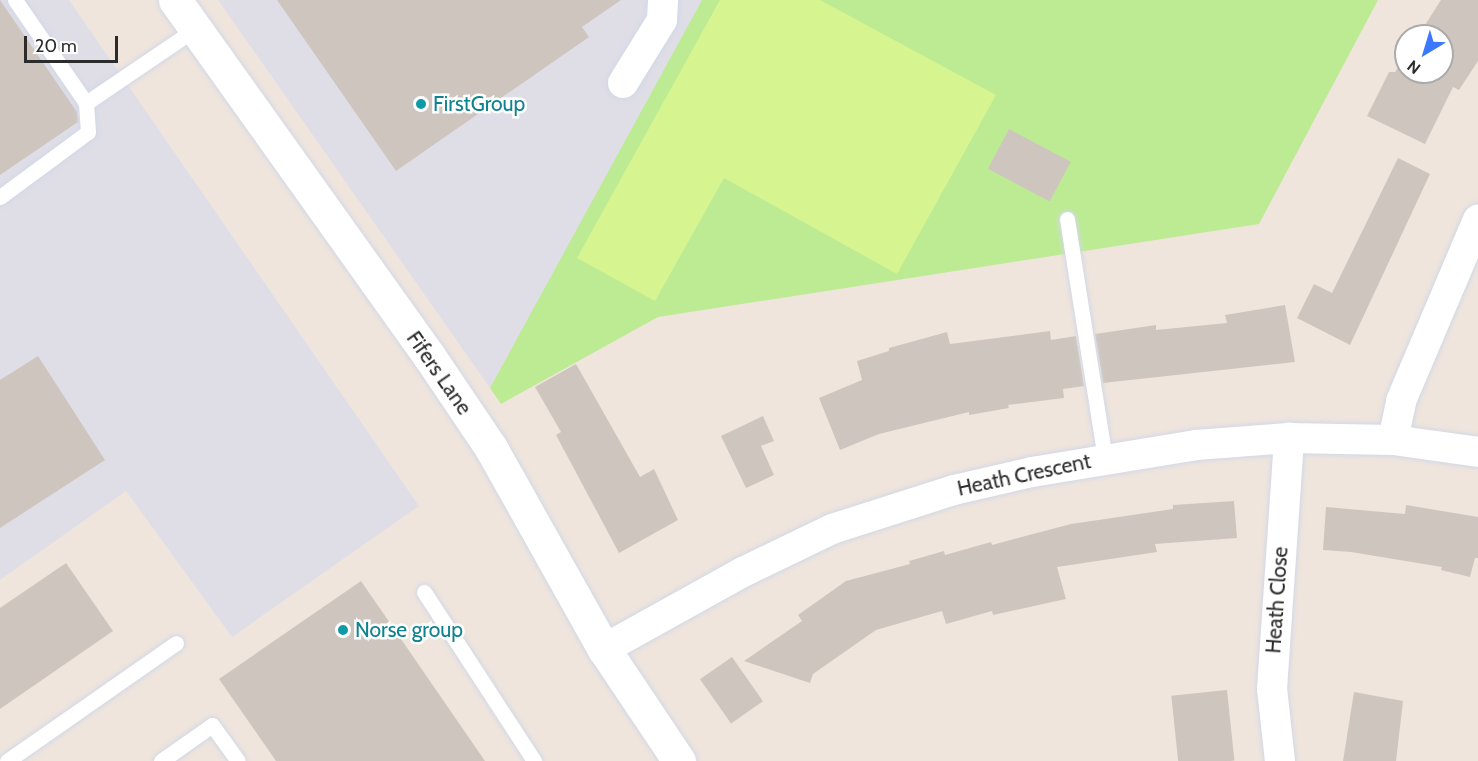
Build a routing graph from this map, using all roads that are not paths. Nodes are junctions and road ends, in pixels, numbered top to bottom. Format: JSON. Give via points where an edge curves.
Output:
{"nodes":[{"id":1,"x":15,"y":0,"type":"edge"},
{"id":2,"x":175,"y":0,"type":"edge"},
{"id":3,"x":663,"y":0,"type":"edge"},
{"id":4,"x":195,"y":29,"type":"junction"},
{"id":5,"x":623,"y":83,"type":"dead end"},
{"id":6,"x":86,"y":103,"type":"junction"},
{"id":7,"x":0,"y":197,"type":"edge"},
{"id":8,"x":1067,"y":219,"type":"dead end"},
{"id":9,"x":1478,"y":220,"type":"edge"},
{"id":10,"x":1289,"y":438,"type":"junction"},
{"id":11,"x":1393,"y":440,"type":"junction"},
{"id":12,"x":1478,"y":452,"type":"edge"},
{"id":13,"x":1106,"y":458,"type":"junction"},
{"id":14,"x":424,"y":592,"type":"dead end"},
{"id":15,"x":176,"y":643,"type":"dead end"},
{"id":16,"x":604,"y":649,"type":"junction"},
{"id":17,"x":7,"y":761,"type":"edge"},
{"id":18,"x":162,"y":761,"type":"edge"},
{"id":19,"x":238,"y":761,"type":"edge"},
{"id":20,"x":534,"y":761,"type":"edge"},
{"id":21,"x":679,"y":761,"type":"edge"},
{"id":22,"x":1280,"y":761,"type":"edge"}],
"edges":[{"from":1,"to":6,"type":"lane"},
{"from":2,"to":4,"type":"street","name":"Fifers Lane"},
{"from":3,"to":5,"type":"street","via":[[662,20]]},
{"from":4,"to":6,"type":"lane"},
{"from":4,"to":16,"type":"street","name":"Fifers Lane","via":[[491,448]]},
{"from":6,"to":7,"type":"lane","via":[[88,132]]},
{"from":8,"to":13,"type":"lane"},
{"from":9,"to":11,"type":"street","via":[[1401,400]]},
{"from":10,"to":11,"type":"street","name":"Heath Crescent"},
{"from":10,"to":13,"type":"street","name":"Heath Crescent","via":[[1196,445]]},
{"from":10,"to":22,"type":"street","name":"Heath Close","via":[[1272,689]]},
{"from":11,"to":12,"type":"street","name":"Heath Crescent"},
{"from":13,"to":16,"type":"street","name":"Heath Crescent","via":[[954,490],[832,529],[743,572]]},
{"from":14,"to":20,"type":"lane"},
{"from":15,"to":17,"type":"lane"},
{"from":16,"to":21,"type":"street","name":"Fifers Lane"},
{"from":18,"to":19,"type":"lane","via":[[212,725]]}]}
